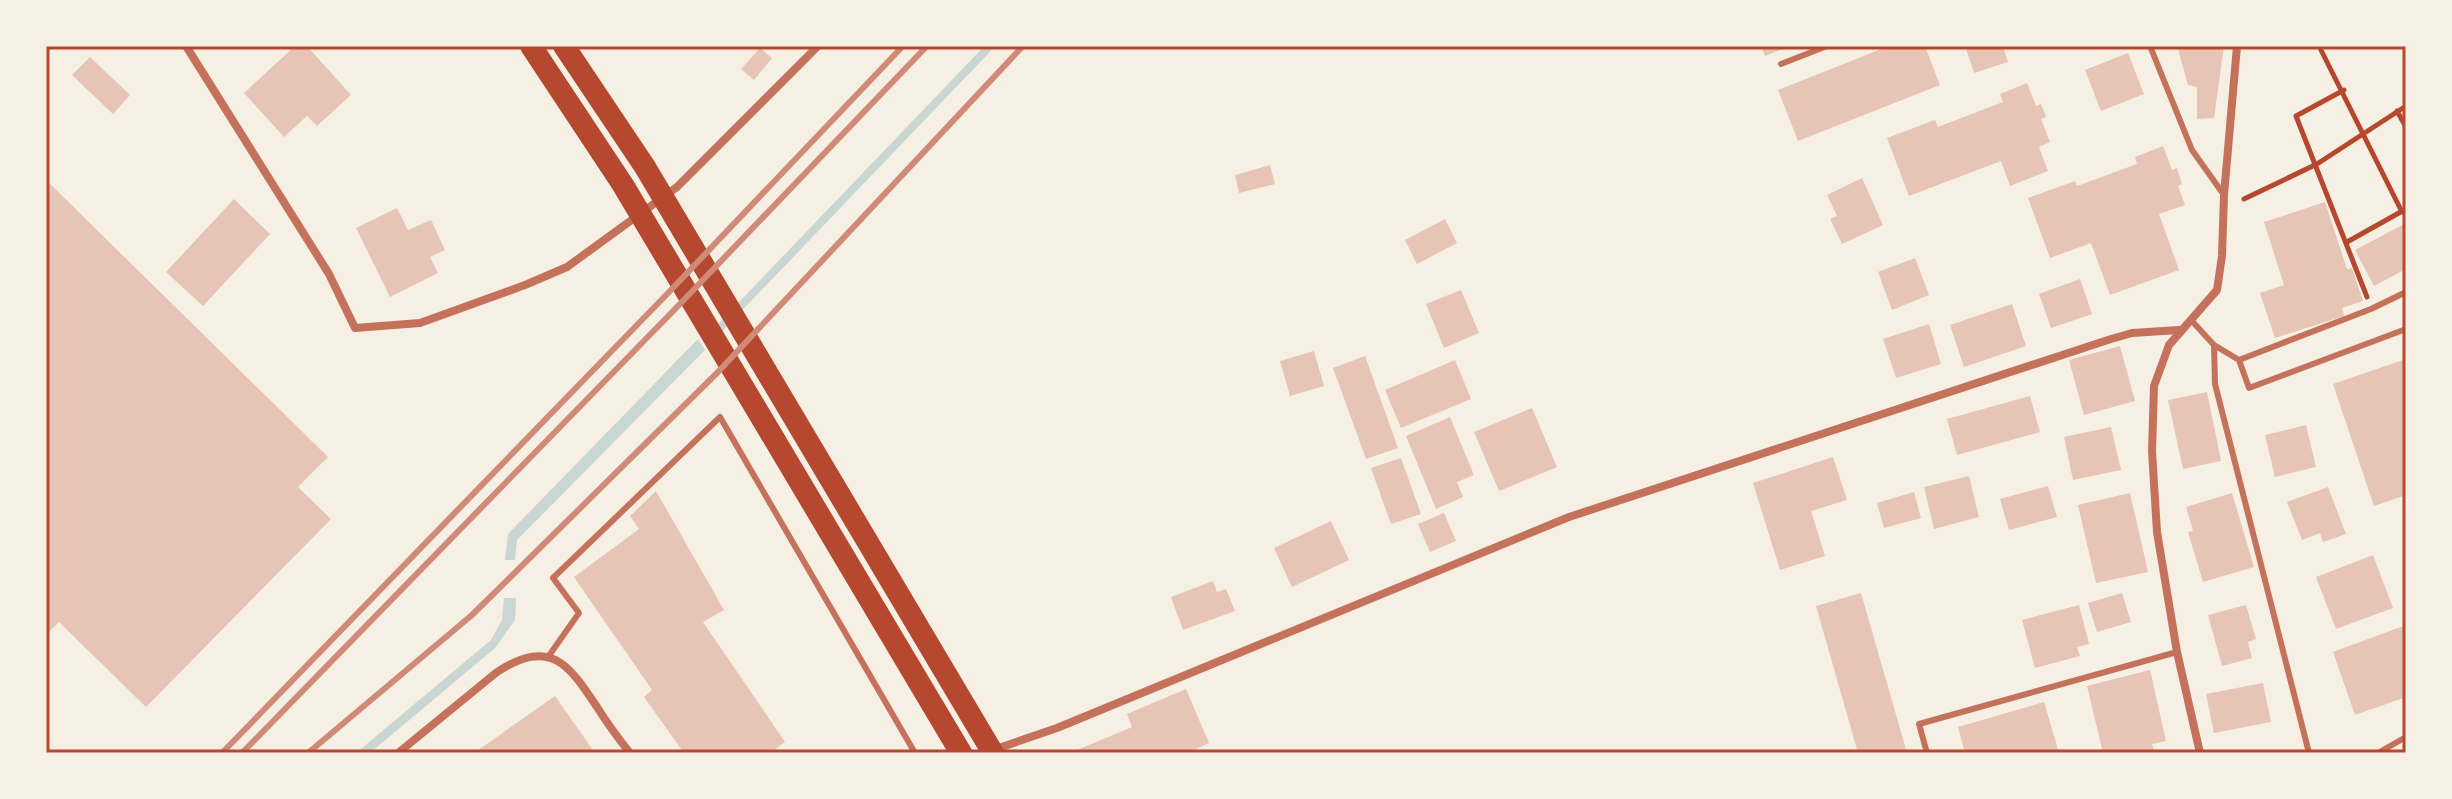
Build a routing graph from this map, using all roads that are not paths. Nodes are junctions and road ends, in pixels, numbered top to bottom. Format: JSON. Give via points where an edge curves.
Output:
{"nodes":[{"id":1,"x":186,"y":46,"type":"edge"},
{"id":2,"x":531,"y":46,"type":"edge"},
{"id":3,"x":564,"y":46,"type":"edge"},
{"id":4,"x":818,"y":46,"type":"edge"},
{"id":5,"x":1827,"y":46,"type":"edge"},
{"id":6,"x":2150,"y":46,"type":"edge"},
{"id":7,"x":2247,"y":46,"type":"edge"},
{"id":8,"x":2236,"y":47,"type":"edge"},
{"id":9,"x":1781,"y":64,"type":"dead end"},
{"id":10,"x":2224,"y":195,"type":"junction"},
{"id":11,"x":2406,"y":292,"type":"edge"},
{"id":12,"x":2191,"y":320,"type":"junction"},
{"id":13,"x":2406,"y":329,"type":"edge"},
{"id":14,"x":2179,"y":330,"type":"junction"},
{"id":15,"x":2214,"y":345,"type":"junction"},
{"id":16,"x":2239,"y":360,"type":"junction"},
{"id":17,"x":932,"y":650,"type":"junction"},
{"id":18,"x":2177,"y":652,"type":"junction"},
{"id":19,"x":548,"y":657,"type":"junction"},
{"id":20,"x":919,"y":683,"type":"junction"},
{"id":21,"x":2406,"y":737,"type":"edge"},
{"id":22,"x":398,"y":753,"type":"edge"},
{"id":23,"x":630,"y":753,"type":"edge"},
{"id":24,"x":915,"y":753,"type":"edge"},
{"id":25,"x":953,"y":753,"type":"edge"},
{"id":26,"x":961,"y":753,"type":"edge"},
{"id":27,"x":985,"y":753,"type":"edge"},
{"id":28,"x":993,"y":753,"type":"edge"},
{"id":29,"x":1010,"y":753,"type":"edge"},
{"id":30,"x":1927,"y":753,"type":"edge"},
{"id":31,"x":2200,"y":753,"type":"edge"},
{"id":32,"x":2309,"y":753,"type":"edge"},
{"id":33,"x":2378,"y":753,"type":"edge"}],
"edges":[{"from":1,"to":4,"type":"street","via":[[329,274],[355,328],[420,323],[567,267],[677,187]]},
{"from":2,"to":20,"type":"highway","via":[[623,185]]},
{"from":3,"to":17,"type":"highway","via":[[645,167]]},
{"from":5,"to":9,"type":"lane"},
{"from":6,"to":10,"type":"lane","via":[[2192,150]]},
{"from":7,"to":8,"type":"street"},
{"from":8,"to":10,"type":"street"},
{"from":10,"to":12,"type":"street","via":[[2217,290]]},
{"from":11,"to":16,"type":"lane"},
{"from":12,"to":14,"type":"street"},
{"from":12,"to":15,"type":"lane"},
{"from":13,"to":16,"type":"lane","via":[[2249,388]]},
{"from":14,"to":18,"type":"street","via":[[2154,386],[2152,451],[2157,532]]},
{"from":14,"to":27,"type":"street","via":[[2111,339],[1569,517]]},
{"from":15,"to":16,"type":"lane"},
{"from":15,"to":32,"type":"lane","via":[[2215,384]]},
{"from":17,"to":28,"type":"highway"},
{"from":17,"to":29,"type":"highway"},
{"from":18,"to":30,"type":"lane","via":[[1919,724]]},
{"from":18,"to":31,"type":"street"},
{"from":19,"to":22,"type":"street","via":[[508,665]]},
{"from":19,"to":23,"type":"street","via":[[573,672]]},
{"from":19,"to":24,"type":"lane","via":[[579,613],[553,578],[720,417]]},
{"from":20,"to":25,"type":"highway"},
{"from":20,"to":26,"type":"highway"},
{"from":21,"to":33,"type":"lane"}]}
